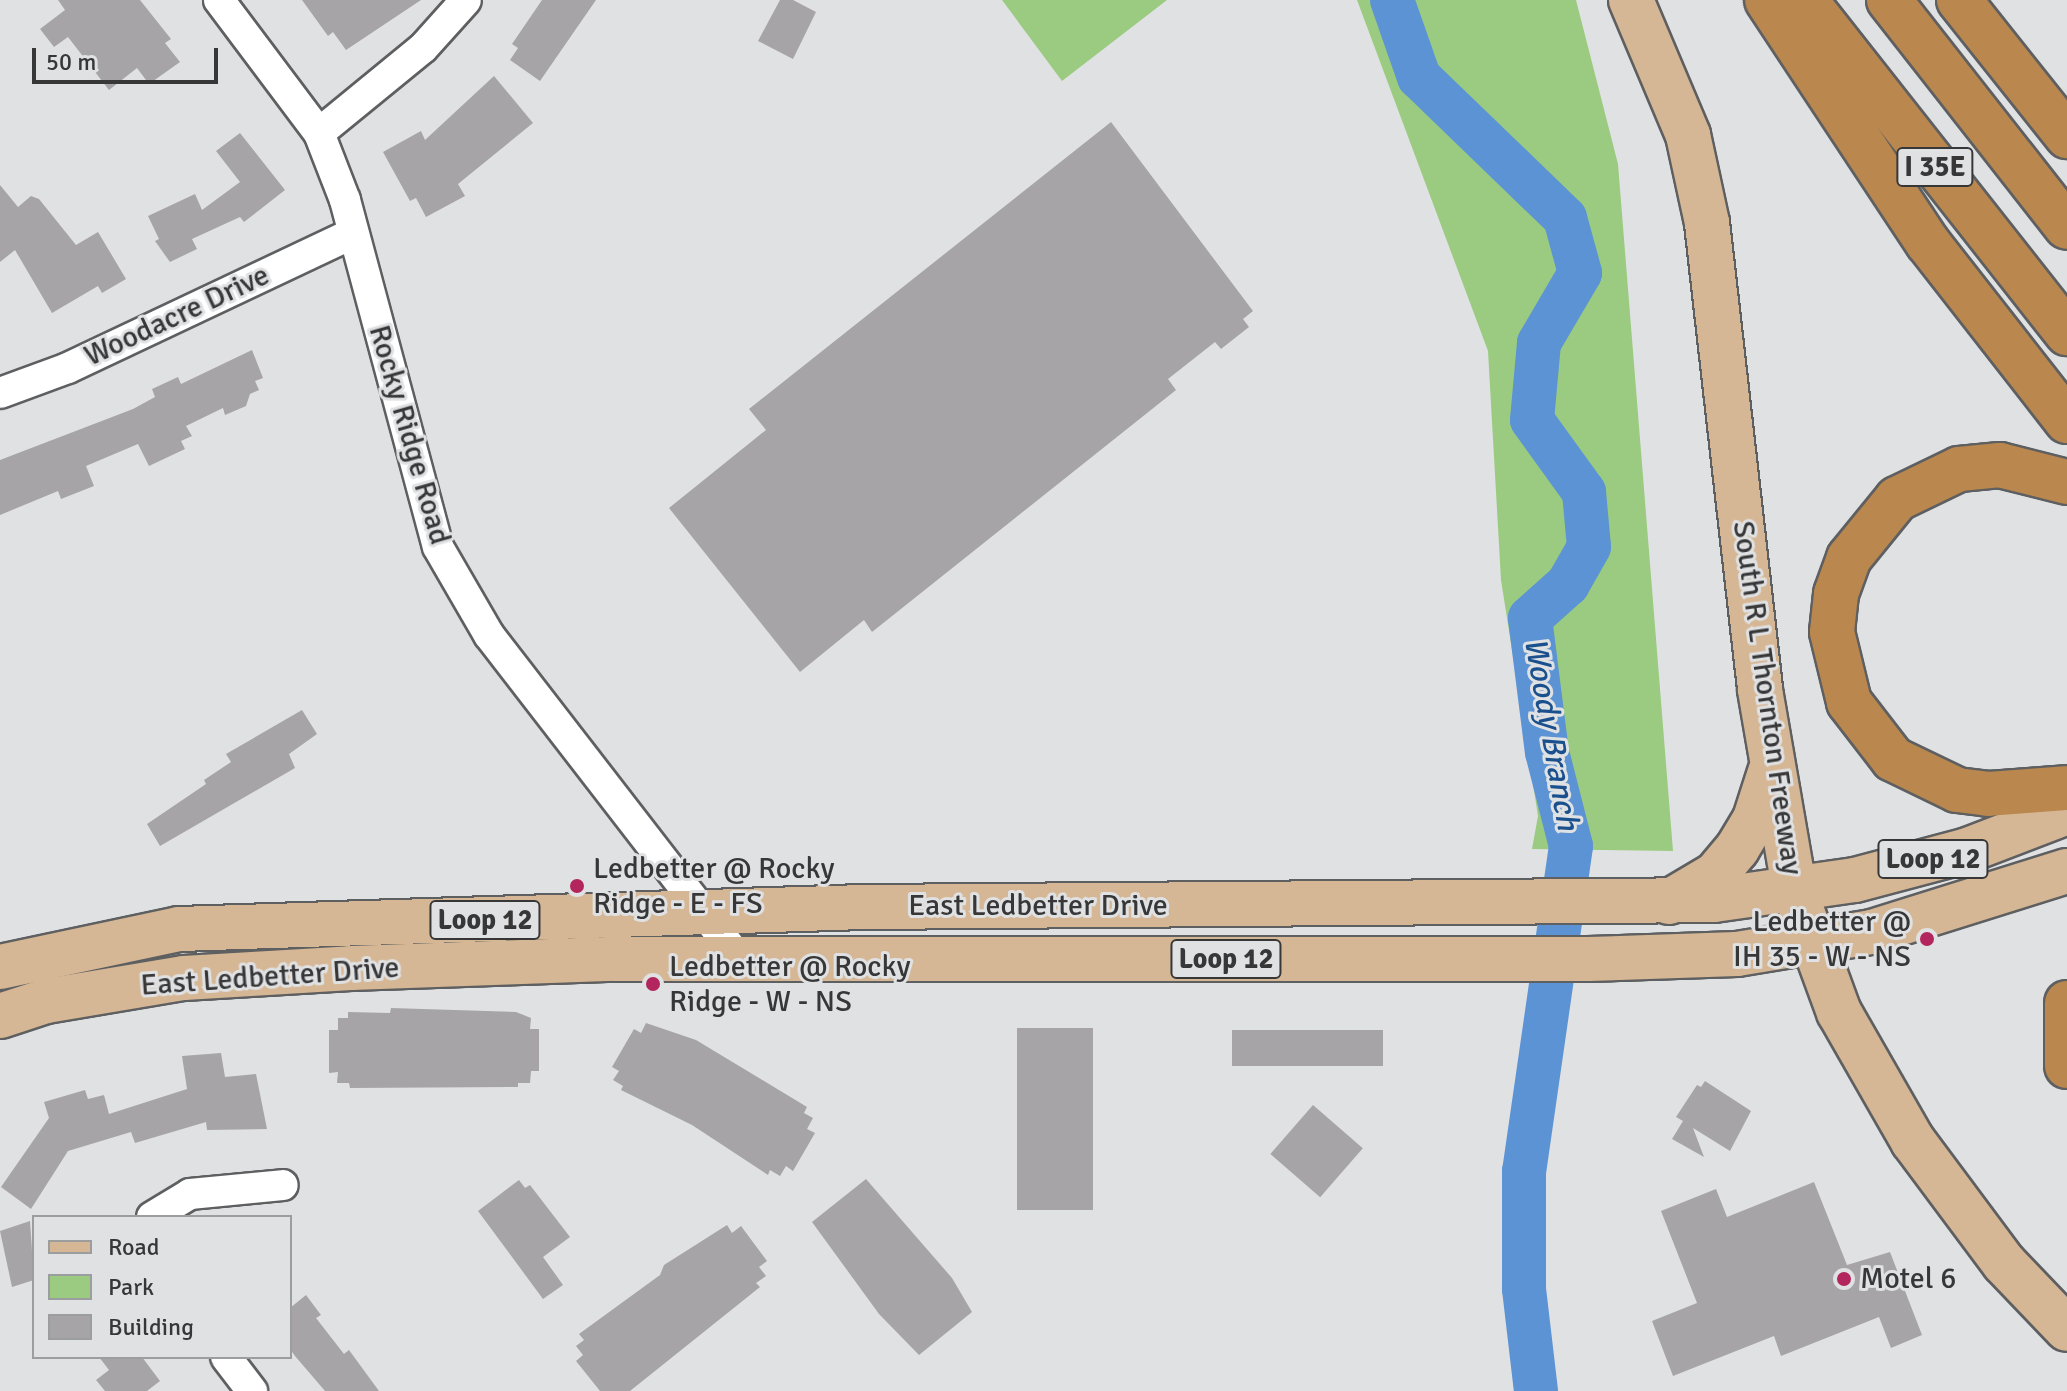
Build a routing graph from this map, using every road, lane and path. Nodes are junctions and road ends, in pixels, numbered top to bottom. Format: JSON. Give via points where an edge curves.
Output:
{"nodes":[{"id":1,"x":219,"y":0,"type":"edge"},
{"id":2,"x":466,"y":0,"type":"edge"},
{"id":3,"x":1631,"y":0,"type":"edge"},
{"id":4,"x":1767,"y":0,"type":"edge"},
{"id":5,"x":1805,"y":0,"type":"edge"},
{"id":6,"x":1889,"y":0,"type":"edge"},
{"id":7,"x":1959,"y":0,"type":"edge"},
{"id":8,"x":319,"y":133,"type":"junction"},
{"id":9,"x":2067,"y":136,"type":"edge"},
{"id":10,"x":2067,"y":227,"type":"edge"},
{"id":11,"x":352,"y":234,"type":"junction"},
{"id":12,"x":2067,"y":333,"type":"edge"},
{"id":13,"x":3,"y":386,"type":"edge"},
{"id":14,"x":2067,"y":421,"type":"edge"},
{"id":15,"x":2067,"y":482,"type":"edge"},
{"id":16,"x":1771,"y":770,"type":"junction"},
{"id":17,"x":2067,"y":788,"type":"edge"},
{"id":18,"x":2067,"y":812,"type":"edge"},
{"id":19,"x":2067,"y":871,"type":"edge"},
{"id":20,"x":1795,"y":892,"type":"junction"},
{"id":21,"x":1666,"y":903,"type":"junction"},
{"id":22,"x":1426,"y":905,"type":"junction"},
{"id":23,"x":1123,"y":906,"type":"junction"},
{"id":24,"x":704,"y":910,"type":"junction"},
{"id":25,"x":179,"y":929,"type":"junction"},
{"id":26,"x":1813,"y":944,"type":"junction"},
{"id":27,"x":739,"y":958,"type":"junction"},
{"id":28,"x":1125,"y":959,"type":"junction"},
{"id":29,"x":1427,"y":959,"type":"junction"},
{"id":30,"x":0,"y":967,"type":"edge"},
{"id":31,"x":184,"y":978,"type":"junction"},
{"id":32,"x":2067,"y":1003,"type":"edge"},
{"id":33,"x":0,"y":1016,"type":"edge"},
{"id":34,"x":2067,"y":1066,"type":"edge"},
{"id":35,"x":283,"y":1185,"type":"dead end"},
{"id":36,"x":155,"y":1215,"type":"edge"},
{"id":37,"x":2067,"y":1329,"type":"edge"},
{"id":38,"x":228,"y":1359,"type":"edge"},
{"id":39,"x":252,"y":1391,"type":"edge"}],
"edges":[{"from":1,"to":8,"type":"street","name":"Rocky Ridge Road"},
{"from":2,"to":8,"type":"street","via":[[423,48]]},
{"from":3,"to":16,"type":"main road","name":"South R L Thornton Freeway","via":[[1688,135],[1707,223]]},
{"from":4,"to":14,"type":"highway","via":[[1928,243]]},
{"from":5,"to":12,"type":"highway","number":"I 35E"},
{"from":6,"to":10,"type":"highway","number":"I 35E"},
{"from":7,"to":9,"type":"highway"},
{"from":8,"to":11,"type":"street","name":"Rocky Ridge Road"},
{"from":11,"to":13,"type":"street","name":"Woodacre Drive","via":[[68,368]]},
{"from":11,"to":24,"type":"street","name":"Rocky Ridge Road","via":[[438,547],[489,635]]},
{"from":15,"to":17,"type":"highway","via":[[2000,465],[1959,469],[1897,499],[1849,558],[1836,594],[1832,632],[1849,702],[1893,759],[1957,790],[1988,794]]},
{"from":16,"to":20,"type":"main road","name":"South R L Thornton Freeway"},
{"from":16,"to":21,"type":"main road","via":[[1755,819],[1737,849],[1716,874]]},
{"from":18,"to":20,"type":"main road","name":"East Ledbetter Drive","number":"Loop 12","via":[[1968,850]]},
{"from":19,"to":26,"type":"main road","name":"East Ledbetter Drive","number":"Loop 12","via":[[1985,900]]},
{"from":20,"to":21,"type":"main road","name":"East Ledbetter Drive","number":"Loop 12"},
{"from":20,"to":26,"type":"main road","name":"South R L Thornton Freeway"},
{"from":21,"to":22,"type":"main road","name":"East Ledbetter Drive","number":"Loop 12"},
{"from":22,"to":23,"type":"main road","name":"East Ledbetter Drive","number":"Loop 12"},
{"from":22,"to":29,"type":"main road"},
{"from":23,"to":24,"type":"main road","name":"East Ledbetter Drive","number":"Loop 12"},
{"from":23,"to":28,"type":"main road"},
{"from":24,"to":25,"type":"main road","name":"East Ledbetter Drive","number":"Loop 12"},
{"from":24,"to":27,"type":"street","name":"Rocky Ridge Road"},
{"from":25,"to":30,"type":"main road","name":"East Ledbetter Drive","number":"Loop 12"},
{"from":25,"to":31,"type":"main road"},
{"from":26,"to":29,"type":"main road","name":"East Ledbetter Drive","number":"Loop 12","via":[[1737,954]]},
{"from":26,"to":37,"type":"main road","name":"South R L Thornton Freeway","via":[[1839,1012],[1913,1141],[2004,1263]]},
{"from":27,"to":28,"type":"main road","name":"East Ledbetter Drive","number":"Loop 12"},
{"from":27,"to":31,"type":"main road","name":"East Ledbetter Drive","number":"Loop 12","via":[[367,967]]},
{"from":28,"to":29,"type":"main road","name":"East Ledbetter Drive","number":"Loop 12"},
{"from":31,"to":33,"type":"main road","name":"East Ledbetter Drive","number":"Loop 12","via":[[46,1001]]},
{"from":32,"to":34,"type":"highway"},
{"from":35,"to":36,"type":"street","via":[[190,1194]]},
{"from":38,"to":39,"type":"street"}]}
